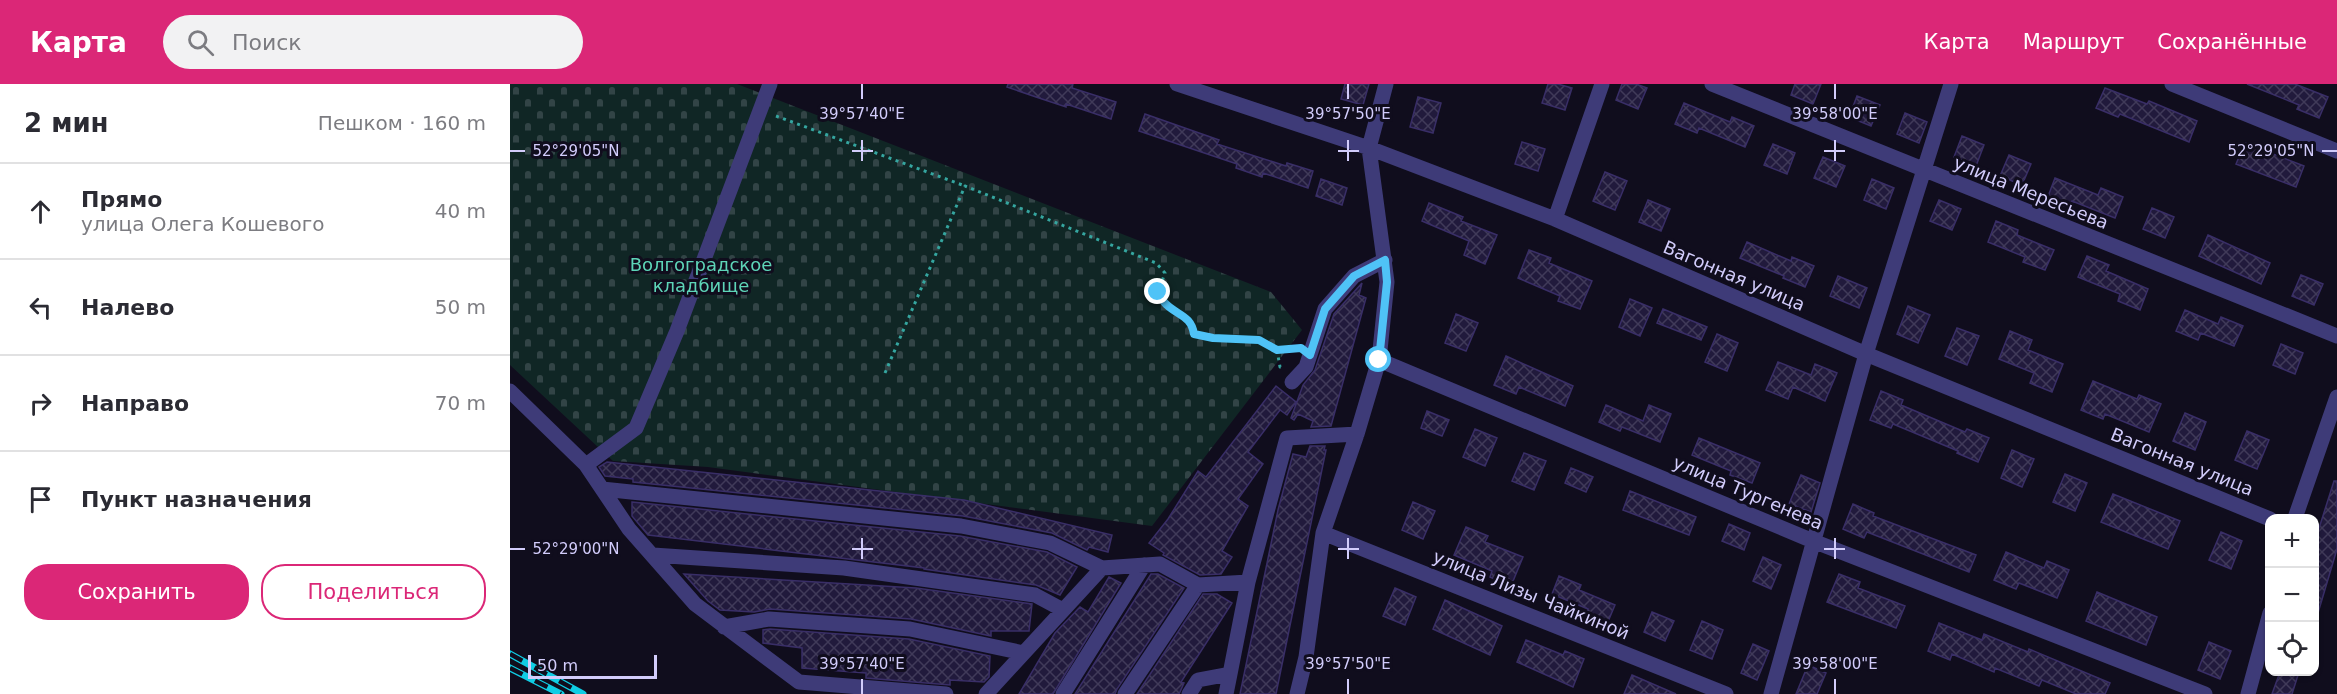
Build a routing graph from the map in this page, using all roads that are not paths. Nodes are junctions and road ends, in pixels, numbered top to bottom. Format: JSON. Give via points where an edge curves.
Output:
{"nodes":[{"id":1,"x":770,"y":84,"type":"edge"},
{"id":2,"x":1177,"y":84,"type":"edge"},
{"id":3,"x":1386,"y":84,"type":"edge"},
{"id":4,"x":1602,"y":84,"type":"edge"},
{"id":5,"x":1712,"y":84,"type":"edge"},
{"id":6,"x":1952,"y":84,"type":"edge"},
{"id":7,"x":2172,"y":84,"type":"edge"},
{"id":8,"x":1369,"y":148,"type":"junction"},
{"id":9,"x":2337,"y":151,"type":"edge"},
{"id":10,"x":1924,"y":171,"type":"junction"},
{"id":11,"x":1555,"y":219,"type":"junction"},
{"id":12,"x":1385,"y":260,"type":"junction"},
{"id":13,"x":2337,"y":336,"type":"edge"},
{"id":14,"x":1866,"y":354,"type":"junction"},
{"id":15,"x":1379,"y":360,"type":"junction"},
{"id":16,"x":1292,"y":382,"type":"dead end"},
{"id":17,"x":510,"y":391,"type":"edge"},
{"id":18,"x":2337,"y":397,"type":"edge"},
{"id":19,"x":1357,"y":434,"type":"junction"},
{"id":20,"x":586,"y":465,"type":"junction"},
{"id":21,"x":602,"y":489,"type":"junction"},
{"id":22,"x":2297,"y":514,"type":"edge"},
{"id":23,"x":2265,"y":517,"type":"edge"},
{"id":24,"x":1323,"y":533,"type":"junction"},
{"id":25,"x":1813,"y":541,"type":"junction"},
{"id":26,"x":653,"y":555,"type":"junction"},
{"id":27,"x":1144,"y":565,"type":"junction"},
{"id":28,"x":1102,"y":568,"type":"junction"},
{"id":29,"x":1248,"y":582,"type":"junction"},
{"id":30,"x":1198,"y":585,"type":"junction"},
{"id":31,"x":1063,"y":610,"type":"junction"},
{"id":32,"x":2268,"y":622,"type":"edge"},
{"id":33,"x":724,"y":627,"type":"junction"},
{"id":34,"x":1024,"y":653,"type":"junction"},
{"id":35,"x":1230,"y":674,"type":"junction"},
{"id":36,"x":946,"y":694,"type":"edge"},
{"id":37,"x":986,"y":694,"type":"edge"},
{"id":38,"x":1063,"y":694,"type":"edge"},
{"id":39,"x":1125,"y":694,"type":"edge"},
{"id":40,"x":1189,"y":694,"type":"edge"},
{"id":41,"x":1226,"y":694,"type":"edge"},
{"id":42,"x":1297,"y":694,"type":"edge"},
{"id":43,"x":1726,"y":694,"type":"edge"},
{"id":44,"x":1772,"y":694,"type":"edge"},
{"id":45,"x":2205,"y":694,"type":"edge"},
{"id":46,"x":2248,"y":694,"type":"edge"}],
"edges":[{"from":1,"to":20,"type":"street","via":[[636,428]]},
{"from":2,"to":8,"type":"street","name":"Вагонная улица"},
{"from":3,"to":8,"type":"street"},
{"from":4,"to":11,"type":"street"},
{"from":5,"to":10,"type":"street","name":"улица Мересьева"},
{"from":6,"to":10,"type":"street"},
{"from":7,"to":9,"type":"street"},
{"from":8,"to":11,"type":"street","name":"Вагонная улица"},
{"from":8,"to":12,"type":"street"},
{"from":10,"to":13,"type":"street","name":"улица Мересьева"},
{"from":10,"to":14,"type":"street"},
{"from":11,"to":14,"type":"street","name":"Вагонная улица"},
{"from":12,"to":15,"type":"street","via":[[1387,282]]},
{"from":12,"to":16,"type":"street","via":[[1354,276],[1325,309],[1306,367]]},
{"from":14,"to":23,"type":"street","name":"Вагонная улица"},
{"from":14,"to":25,"type":"street"},
{"from":15,"to":19,"type":"street"},
{"from":15,"to":25,"type":"street","name":"улица Тургенева"},
{"from":17,"to":20,"type":"street"},
{"from":18,"to":22,"type":"street"},
{"from":19,"to":24,"type":"street"},
{"from":19,"to":29,"type":"street","via":[[1287,438]]},
{"from":20,"to":21,"type":"street"},
{"from":21,"to":26,"type":"street"},
{"from":21,"to":28,"type":"street","via":[[961,526],[1050,543]]},
{"from":24,"to":42,"type":"street"},
{"from":24,"to":43,"type":"street","name":"улица Лизы Чайкиной"},
{"from":25,"to":44,"type":"street"},
{"from":25,"to":45,"type":"street","name":"улица Тургенева"},
{"from":26,"to":31,"type":"street","via":[[856,570],[1035,595]]},
{"from":26,"to":33,"type":"street","via":[[695,604]]},
{"from":27,"to":28,"type":"street"},
{"from":27,"to":30,"type":"street","via":[[1160,564]]},
{"from":27,"to":38,"type":"street"},
{"from":28,"to":31,"type":"street"},
{"from":29,"to":30,"type":"street"},
{"from":29,"to":35,"type":"street"},
{"from":30,"to":39,"type":"street"},
{"from":31,"to":34,"type":"street"},
{"from":32,"to":46,"type":"street"},
{"from":33,"to":34,"type":"street","via":[[769,619],[910,629]]},
{"from":33,"to":36,"type":"street","via":[[799,682]]},
{"from":34,"to":37,"type":"street"},
{"from":35,"to":40,"type":"street","via":[[1198,680]]},
{"from":35,"to":41,"type":"street"}]}
